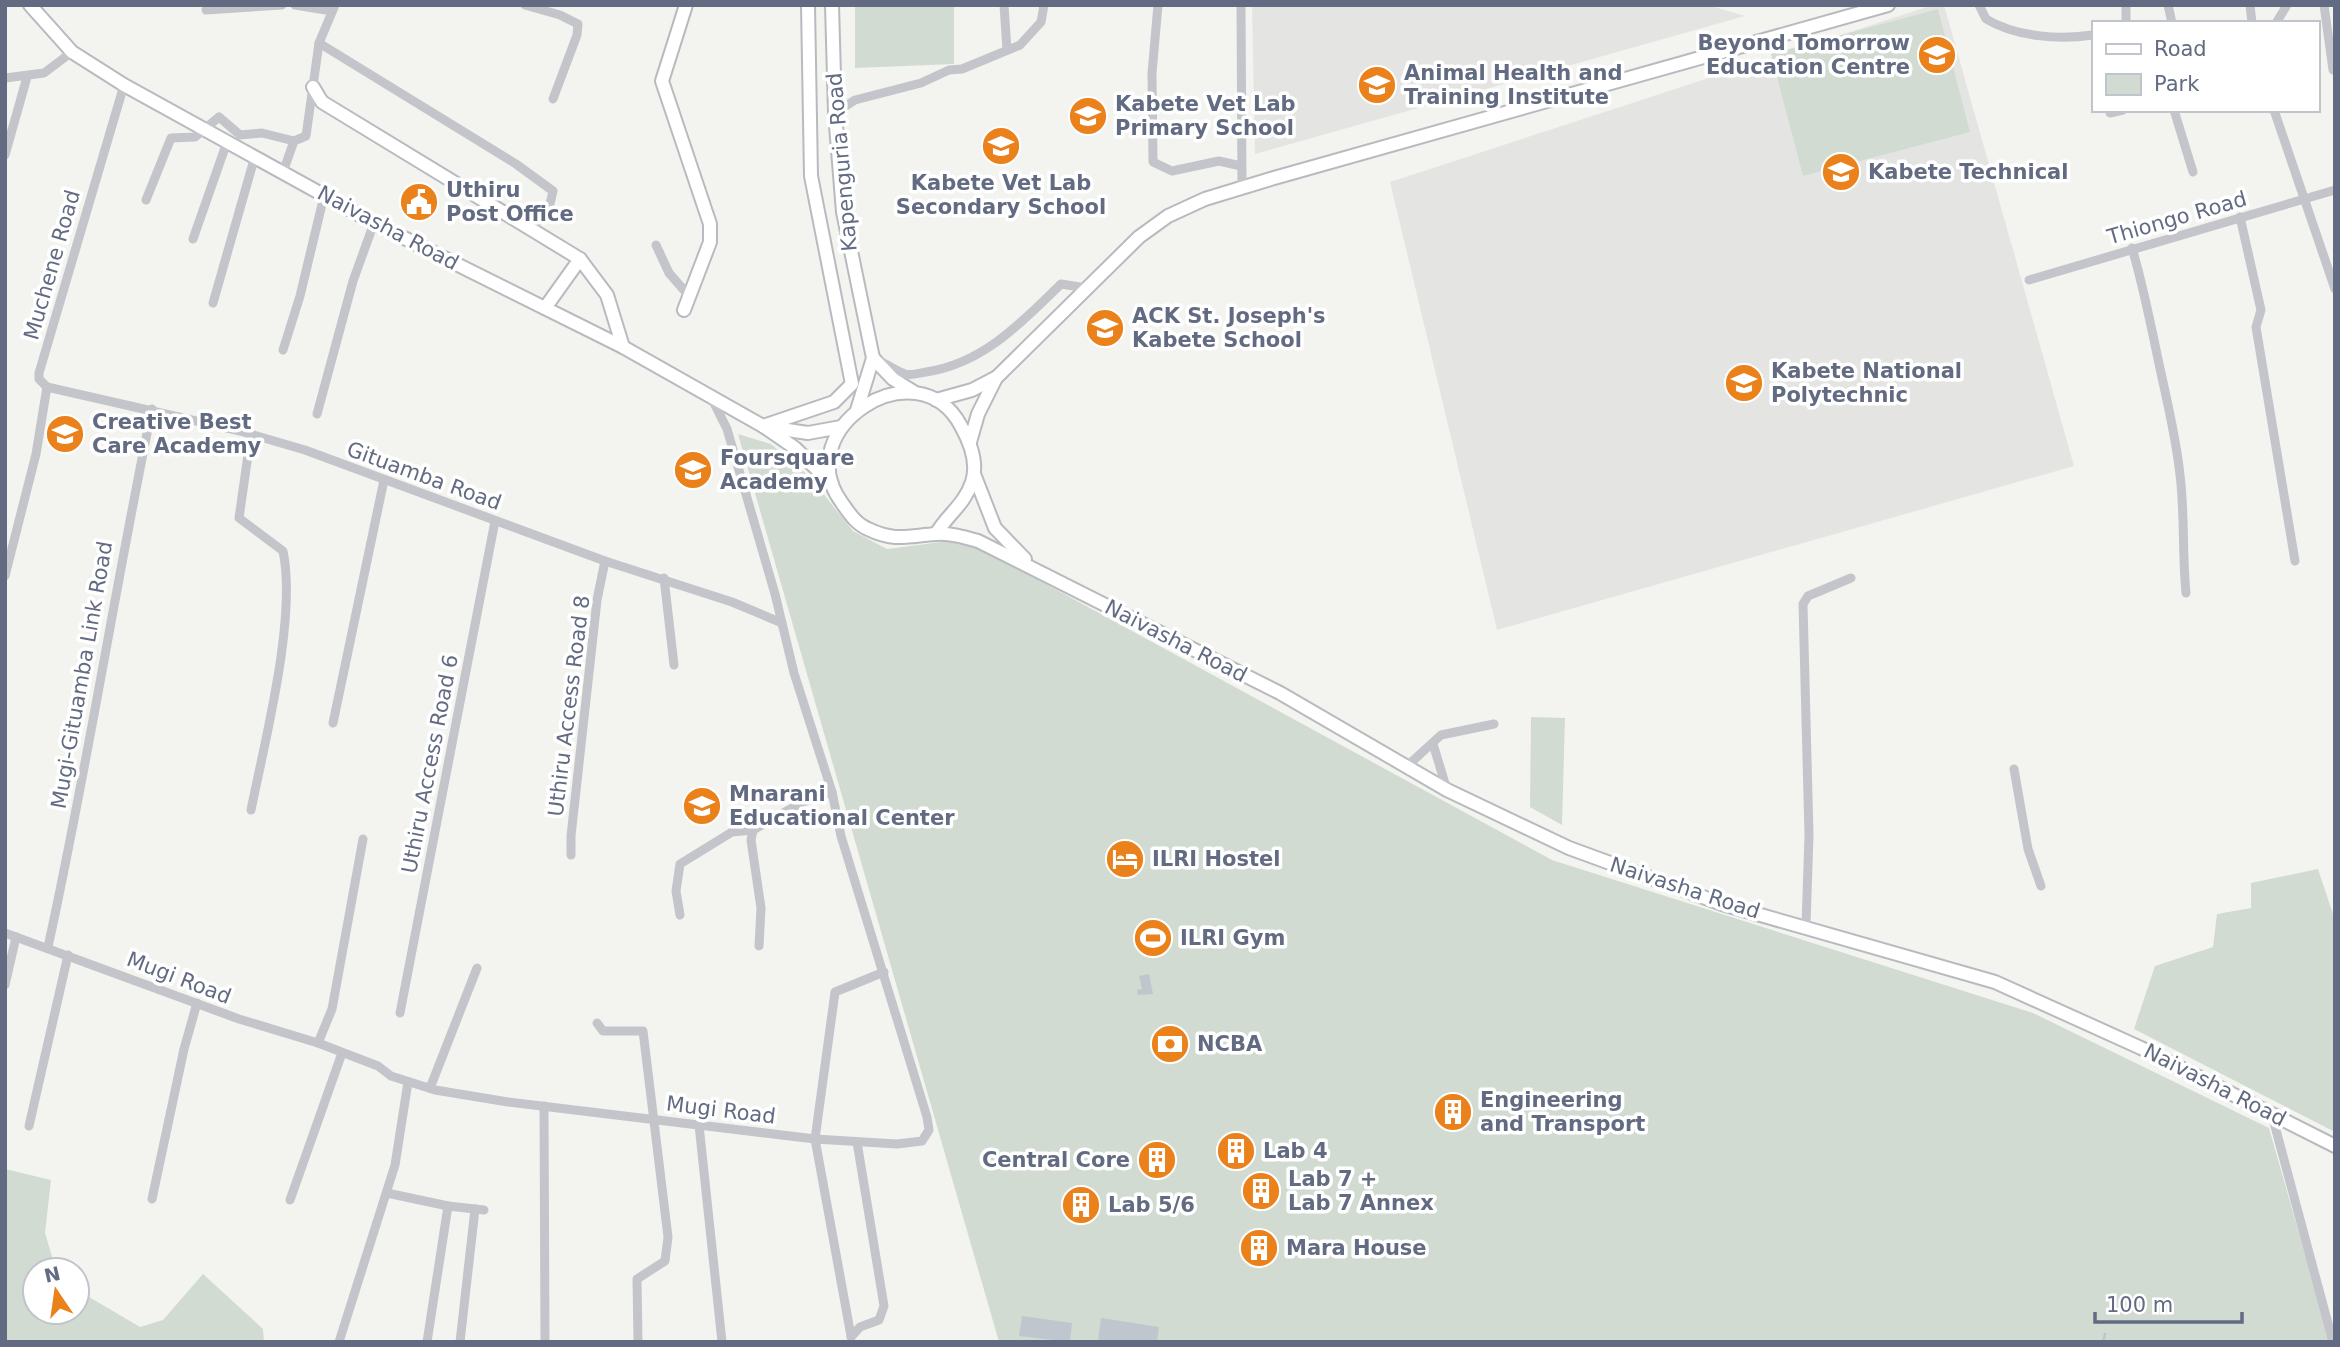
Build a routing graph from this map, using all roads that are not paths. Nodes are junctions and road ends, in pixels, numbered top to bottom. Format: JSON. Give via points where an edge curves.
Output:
{"nodes":[{"id":1,"x":30,"y":5,"type":"edge"},
{"id":2,"x":282,"y":5,"type":"edge"},
{"id":3,"x":295,"y":5,"type":"edge"},
{"id":4,"x":525,"y":5,"type":"edge"},
{"id":5,"x":686,"y":5,"type":"edge"},
{"id":6,"x":808,"y":5,"type":"edge"},
{"id":7,"x":832,"y":5,"type":"edge"},
{"id":8,"x":1004,"y":5,"type":"edge"},
{"id":9,"x":1044,"y":5,"type":"edge"},
{"id":10,"x":1158,"y":5,"type":"edge"},
{"id":11,"x":1241,"y":5,"type":"edge"},
{"id":12,"x":1888,"y":5,"type":"edge"},
{"id":13,"x":1979,"y":5,"type":"edge"},
{"id":14,"x":2287,"y":5,"type":"edge"},
{"id":15,"x":2324,"y":5,"type":"edge"},
{"id":16,"x":334,"y":8,"type":"edge"},
{"id":17,"x":206,"y":10,"type":"dead end"},
{"id":18,"x":2277,"y":21,"type":"edge"},
{"id":19,"x":2092,"y":35,"type":"edge"},
{"id":20,"x":2322,"y":36,"type":"edge"},
{"id":21,"x":319,"y":43,"type":"junction"},
{"id":22,"x":1007,"y":50,"type":"junction"},
{"id":23,"x":72,"y":52,"type":"junction"},
{"id":24,"x":2333,"y":70,"type":"dead end"},
{"id":25,"x":27,"y":77,"type":"junction"},
{"id":26,"x":5,"y":78,"type":"edge"},
{"id":27,"x":124,"y":85,"type":"junction"},
{"id":28,"x":313,"y":87,"type":"junction"},
{"id":29,"x":553,"y":99,"type":"dead end"},
{"id":30,"x":2114,"y":112,"type":"edge"},
{"id":31,"x":2175,"y":112,"type":"edge"},
{"id":32,"x":2275,"y":112,"type":"edge"},
{"id":33,"x":835,"y":113,"type":"junction"},
{"id":34,"x":2110,"y":113,"type":"dead end"},
{"id":35,"x":201,"y":129,"type":"junction"},
{"id":36,"x":294,"y":141,"type":"junction"},
{"id":37,"x":227,"y":142,"type":"junction"},
{"id":38,"x":5,"y":155,"type":"edge"},
{"id":39,"x":255,"y":156,"type":"junction"},
{"id":40,"x":1241,"y":166,"type":"junction"},
{"id":41,"x":283,"y":172,"type":"junction"},
{"id":42,"x":2193,"y":172,"type":"dead end"},
{"id":43,"x":1242,"y":187,"type":"junction"},
{"id":44,"x":2335,"y":190,"type":"edge"},
{"id":45,"x":324,"y":196,"type":"junction"},
{"id":46,"x":2303,"y":199,"type":"junction"},
{"id":47,"x":146,"y":200,"type":"dead end"},
{"id":48,"x":844,"y":212,"type":"junction"},
{"id":49,"x":818,"y":216,"type":"junction"},
{"id":50,"x":2240,"y":217,"type":"junction"},
{"id":51,"x":374,"y":222,"type":"junction"},
{"id":52,"x":531,"y":231,"type":"junction"},
{"id":53,"x":193,"y":239,"type":"dead end"},
{"id":54,"x":656,"y":245,"type":"dead end"},
{"id":55,"x":2132,"y":248,"type":"junction"},
{"id":56,"x":580,"y":259,"type":"junction"},
{"id":57,"x":2029,"y":280,"type":"dead end"},
{"id":58,"x":1086,"y":288,"type":"junction"},
{"id":59,"x":2335,"y":289,"type":"edge"},
{"id":60,"x":690,"y":297,"type":"junction"},
{"id":61,"x":213,"y":303,"type":"dead end"},
{"id":62,"x":545,"y":308,"type":"junction"},
{"id":63,"x":684,"y":310,"type":"dead end"},
{"id":64,"x":623,"y":347,"type":"junction"},
{"id":65,"x":283,"y":350,"type":"dead end"},
{"id":66,"x":873,"y":358,"type":"junction"},
{"id":67,"x":996,"y":378,"type":"junction"},
{"id":68,"x":47,"y":387,"type":"junction"},
{"id":69,"x":914,"y":392,"type":"junction"},
{"id":70,"x":712,"y":399,"type":"junction"},
{"id":71,"x":936,"y":400,"type":"junction"},
{"id":72,"x":152,"y":409,"type":"junction"},
{"id":73,"x":857,"y":410,"type":"junction"},
{"id":74,"x":317,"y":414,"type":"dead end"},
{"id":75,"x":760,"y":425,"type":"junction"},
{"id":76,"x":841,"y":427,"type":"junction"},
{"id":77,"x":251,"y":434,"type":"junction"},
{"id":78,"x":970,"y":442,"type":"junction"},
{"id":79,"x":974,"y":474,"type":"junction"},
{"id":80,"x":384,"y":480,"type":"junction"},
{"id":81,"x":832,"y":484,"type":"junction"},
{"id":82,"x":495,"y":521,"type":"junction"},
{"id":83,"x":936,"y":534,"type":"junction"},
{"id":84,"x":605,"y":561,"type":"junction"},
{"id":85,"x":2295,"y":561,"type":"dead end"},
{"id":86,"x":5,"y":576,"type":"edge"},
{"id":87,"x":664,"y":578,"type":"junction"},
{"id":88,"x":1851,"y":578,"type":"dead end"},
{"id":89,"x":1057,"y":580,"type":"junction"},
{"id":90,"x":2186,"y":593,"type":"dead end"},
{"id":91,"x":782,"y":623,"type":"junction"},
{"id":92,"x":674,"y":665,"type":"dead end"},
{"id":93,"x":333,"y":723,"type":"dead end"},
{"id":94,"x":1494,"y":724,"type":"dead end"},
{"id":95,"x":1433,"y":744,"type":"junction"},
{"id":96,"x":1406,"y":767,"type":"junction"},
{"id":97,"x":2014,"y":769,"type":"dead end"},
{"id":98,"x":1447,"y":790,"type":"junction"},
{"id":99,"x":832,"y":792,"type":"junction"},
{"id":100,"x":251,"y":810,"type":"dead end"},
{"id":101,"x":752,"y":830,"type":"junction"},
{"id":102,"x":363,"y":839,"type":"dead end"},
{"id":103,"x":571,"y":855,"type":"dead end"},
{"id":104,"x":2041,"y":886,"type":"dead end"},
{"id":105,"x":680,"y":915,"type":"dead end"},
{"id":106,"x":1806,"y":925,"type":"junction"},
{"id":107,"x":5,"y":933,"type":"edge"},
{"id":108,"x":16,"y":937,"type":"junction"},
{"id":109,"x":758,"y":946,"type":"dead end"},
{"id":110,"x":48,"y":947,"type":"junction"},
{"id":111,"x":68,"y":955,"type":"junction"},
{"id":112,"x":477,"y":968,"type":"dead end"},
{"id":113,"x":884,"y":972,"type":"junction"},
{"id":114,"x":5,"y":985,"type":"edge"},
{"id":115,"x":197,"y":1003,"type":"junction"},
{"id":116,"x":400,"y":1013,"type":"dead end"},
{"id":117,"x":597,"y":1023,"type":"dead end"},
{"id":118,"x":318,"y":1043,"type":"junction"},
{"id":119,"x":342,"y":1053,"type":"junction"},
{"id":120,"x":408,"y":1082,"type":"junction"},
{"id":121,"x":430,"y":1088,"type":"junction"},
{"id":122,"x":544,"y":1106,"type":"junction"},
{"id":123,"x":2272,"y":1115,"type":"junction"},
{"id":124,"x":655,"y":1120,"type":"junction"},
{"id":125,"x":699,"y":1125,"type":"junction"},
{"id":126,"x":29,"y":1126,"type":"dead end"},
{"id":127,"x":815,"y":1139,"type":"junction"},
{"id":128,"x":857,"y":1142,"type":"junction"},
{"id":129,"x":2335,"y":1146,"type":"edge"},
{"id":130,"x":387,"y":1193,"type":"junction"},
{"id":131,"x":152,"y":1199,"type":"dead end"},
{"id":132,"x":290,"y":1200,"type":"dead end"},
{"id":133,"x":448,"y":1206,"type":"junction"},
{"id":134,"x":425,"y":1339,"type":"edge"},
{"id":135,"x":852,"y":1339,"type":"edge"},
{"id":136,"x":339,"y":1342,"type":"edge"},
{"id":137,"x":460,"y":1342,"type":"edge"},
{"id":138,"x":545,"y":1342,"type":"edge"},
{"id":139,"x":638,"y":1342,"type":"edge"},
{"id":140,"x":722,"y":1342,"type":"edge"},
{"id":141,"x":2333,"y":1342,"type":"edge"}],
"edges":[{"from":1,"to":23,"type":"main road","name":"Naivasha Road"},
{"from":2,"to":17,"type":"street"},
{"from":3,"to":16,"type":"street"},
{"from":4,"to":29,"type":"street","via":[[578,24]]},
{"from":5,"to":60,"type":"main road","via":[[662,81],[710,225],[710,242]]},
{"from":6,"to":49,"type":"main road","via":[[811,176]]},
{"from":7,"to":33,"type":"main road","name":"Kapenguria Road"},
{"from":8,"to":22,"type":"street"},
{"from":9,"to":22,"type":"street","via":[[1041,22],[1030,37]]},
{"from":10,"to":40,"type":"street","via":[[1152,73],[1153,162],[1172,171],[1219,161]]},
{"from":11,"to":40,"type":"street"},
{"from":12,"to":43,"type":"main road"},
{"from":13,"to":19,"type":"street","via":[[1986,19],[2010,29],[2066,38]]},
{"from":14,"to":18,"type":"street"},
{"from":15,"to":20,"type":"street"},
{"from":16,"to":21,"type":"street"},
{"from":20,"to":24,"type":"street"},
{"from":21,"to":28,"type":"street"},
{"from":21,"to":52,"type":"street","via":[[553,191],[550,204]]},
{"from":22,"to":33,"type":"street","via":[[921,83],[855,100]]},
{"from":23,"to":25,"type":"street","via":[[44,73]]},
{"from":23,"to":27,"type":"main road","name":"Naivasha Road"},
{"from":25,"to":26,"type":"street"},
{"from":25,"to":38,"type":"street"},
{"from":27,"to":35,"type":"main road","name":"Naivasha Road"},
{"from":27,"to":68,"type":"street","name":"Muchene Road","via":[[39,373]]},
{"from":28,"to":36,"type":"street","via":[[306,136]]},
{"from":28,"to":52,"type":"main road","via":[[322,102]]},
{"from":30,"to":34,"type":"street"},
{"from":31,"to":42,"type":"street"},
{"from":32,"to":46,"type":"street"},
{"from":33,"to":48,"type":"main road","name":"Kapenguria Road"},
{"from":35,"to":36,"type":"street","via":[[219,117],[240,135],[262,132]]},
{"from":35,"to":37,"type":"main road","name":"Naivasha Road"},
{"from":35,"to":47,"type":"street","via":[[195,137],[174,136],[167,142]]},
{"from":36,"to":41,"type":"street"},
{"from":37,"to":39,"type":"main road","name":"Naivasha Road"},
{"from":37,"to":53,"type":"street"},
{"from":39,"to":41,"type":"main road","name":"Naivasha Road"},
{"from":39,"to":61,"type":"street"},
{"from":40,"to":43,"type":"street"},
{"from":41,"to":45,"type":"main road","name":"Naivasha Road"},
{"from":43,"to":58,"type":"main road","via":[[1168,216]]},
{"from":44,"to":46,"type":"street","name":"Thiongo Road"},
{"from":45,"to":51,"type":"main road","name":"Naivasha Road"},
{"from":45,"to":65,"type":"street"},
{"from":46,"to":50,"type":"street","name":"Thiongo Road"},
{"from":46,"to":59,"type":"street"},
{"from":48,"to":49,"type":"main road"},
{"from":48,"to":66,"type":"main road","name":"Kapenguria Road"},
{"from":49,"to":75,"type":"main road","via":[[852,384],[834,402]]},
{"from":50,"to":55,"type":"street","name":"Thiongo Road"},
{"from":50,"to":85,"type":"street","via":[[2261,310],[2256,327]]},
{"from":51,"to":62,"type":"main road","name":"Naivasha Road"},
{"from":51,"to":74,"type":"street"},
{"from":52,"to":56,"type":"main road"},
{"from":54,"to":60,"type":"street","via":[[669,273]]},
{"from":55,"to":57,"type":"street","name":"Thiongo Road"},
{"from":55,"to":90,"type":"street","via":[[2174,435]]},
{"from":56,"to":62,"type":"main road"},
{"from":56,"to":64,"type":"main road","via":[[607,295]]},
{"from":58,"to":66,"type":"street","via":[[1061,285],[990,347],[934,371],[907,375]]},
{"from":58,"to":67,"type":"main road"},
{"from":60,"to":63,"type":"main road"},
{"from":62,"to":64,"type":"main road","name":"Naivasha Road"},
{"from":64,"to":70,"type":"main road","name":"Naivasha Road"},
{"from":66,"to":69,"type":"main road"},
{"from":66,"to":73,"type":"main road","name":"Kapenguria Road"},
{"from":67,"to":71,"type":"main road"},
{"from":67,"to":78,"type":"main road"},
{"from":68,"to":72,"type":"street","name":"Gituamba Road"},
{"from":68,"to":86,"type":"street","name":"Muchene Road","via":[[36,454]]},
{"from":69,"to":71,"type":"main road"},
{"from":69,"to":73,"type":"main road","via":[[875,400]]},
{"from":70,"to":75,"type":"main road","name":"Naivasha Road"},
{"from":70,"to":91,"type":"street","name":"Mugi Road","via":[[727,429]]},
{"from":71,"to":78,"type":"main road","via":[[959,421]]},
{"from":72,"to":77,"type":"street","name":"Gituamba Road"},
{"from":72,"to":110,"type":"street","name":"Mugi-Gituamba Link Road"},
{"from":73,"to":76,"type":"main road"},
{"from":75,"to":76,"type":"main road","via":[[808,433]]},
{"from":75,"to":81,"type":"main road","via":[[802,454]]},
{"from":76,"to":81,"type":"main road","via":[[830,458]]},
{"from":77,"to":80,"type":"street","name":"Gituamba Road"},
{"from":77,"to":100,"type":"street","via":[[239,518],[283,551],[286,565],[280,653]]},
{"from":78,"to":79,"type":"main road"},
{"from":79,"to":83,"type":"main road","via":[[965,500]]},
{"from":79,"to":89,"type":"main road","name":"Naivasha Road","via":[[995,528],[1018,554]]},
{"from":80,"to":82,"type":"street","name":"Gituamba Road"},
{"from":80,"to":93,"type":"street"},
{"from":81,"to":83,"type":"main road","via":[[852,517],[866,529],[904,540]]},
{"from":82,"to":84,"type":"street","name":"Gituamba Road"},
{"from":82,"to":116,"type":"street","name":"Uthiru Access Road 6"},
{"from":83,"to":89,"type":"main road","name":"Naivasha Road","via":[[978,541]]},
{"from":84,"to":87,"type":"street","name":"Gituamba Road"},
{"from":84,"to":103,"type":"street","name":"Uthiru Access Road 8"},
{"from":87,"to":91,"type":"street","name":"Gituamba Road"},
{"from":87,"to":92,"type":"street"},
{"from":88,"to":106,"type":"street","via":[[1808,596],[1803,604],[1809,825]]},
{"from":89,"to":96,"type":"main road","name":"Naivasha Road","via":[[1280,693]]},
{"from":91,"to":99,"type":"street","name":"Mugi Road"},
{"from":94,"to":95,"type":"street","via":[[1441,735]]},
{"from":95,"to":96,"type":"street"},
{"from":95,"to":98,"type":"street"},
{"from":96,"to":98,"type":"main road","name":"Naivasha Road"},
{"from":97,"to":104,"type":"street","via":[[2028,849]]},
{"from":98,"to":106,"type":"main road","name":"Naivasha Road","via":[[1618,867],[1722,904]]},
{"from":99,"to":101,"type":"street"},
{"from":99,"to":113,"type":"street","name":"Mugi Road","via":[[841,836]]},
{"from":101,"to":105,"type":"street","via":[[732,832],[680,864],[676,891]]},
{"from":101,"to":109,"type":"street","via":[[761,908]]},
{"from":102,"to":118,"type":"street","via":[[332,1009]]},
{"from":106,"to":123,"type":"main road","name":"Naivasha Road","via":[[2007,987]]},
{"from":107,"to":108,"type":"street","name":"Mugi Road"},
{"from":108,"to":110,"type":"street","name":"Mugi Road"},
{"from":108,"to":114,"type":"street"},
{"from":110,"to":111,"type":"street","name":"Mugi Road"},
{"from":111,"to":115,"type":"street","name":"Mugi Road"},
{"from":111,"to":126,"type":"street"},
{"from":112,"to":121,"type":"street"},
{"from":113,"to":127,"type":"street","via":[[836,989]]},
{"from":113,"to":128,"type":"street","name":"Mugi Road","via":[[929,1130],[922,1141]]},
{"from":115,"to":118,"type":"street","name":"Mugi Road"},
{"from":115,"to":131,"type":"street"},
{"from":117,"to":124,"type":"street","via":[[603,1031],[643,1031]]},
{"from":118,"to":119,"type":"street","name":"Mugi Road"},
{"from":119,"to":120,"type":"street","name":"Mugi Road"},
{"from":119,"to":132,"type":"street"},
{"from":120,"to":121,"type":"street","name":"Mugi Road"},
{"from":120,"to":130,"type":"street","via":[[396,1165]]},
{"from":121,"to":122,"type":"street","name":"Mugi Road"},
{"from":122,"to":124,"type":"street","name":"Mugi Road"},
{"from":122,"to":138,"type":"street"},
{"from":123,"to":129,"type":"main road","name":"Naivasha Road"},
{"from":123,"to":141,"type":"street"},
{"from":124,"to":125,"type":"street","name":"Mugi Road"},
{"from":124,"to":139,"type":"street","via":[[668,1256],[638,1279]]},
{"from":125,"to":127,"type":"street","name":"Mugi Road"},
{"from":125,"to":140,"type":"street"},
{"from":127,"to":128,"type":"street","name":"Mugi Road"},
{"from":127,"to":135,"type":"street"},
{"from":128,"to":135,"type":"street","via":[[884,1306],[879,1320],[860,1327]]},
{"from":130,"to":133,"type":"street"},
{"from":130,"to":136,"type":"street"},
{"from":133,"to":134,"type":"street"},
{"from":133,"to":137,"type":"street","via":[[479,1209]]}]}
